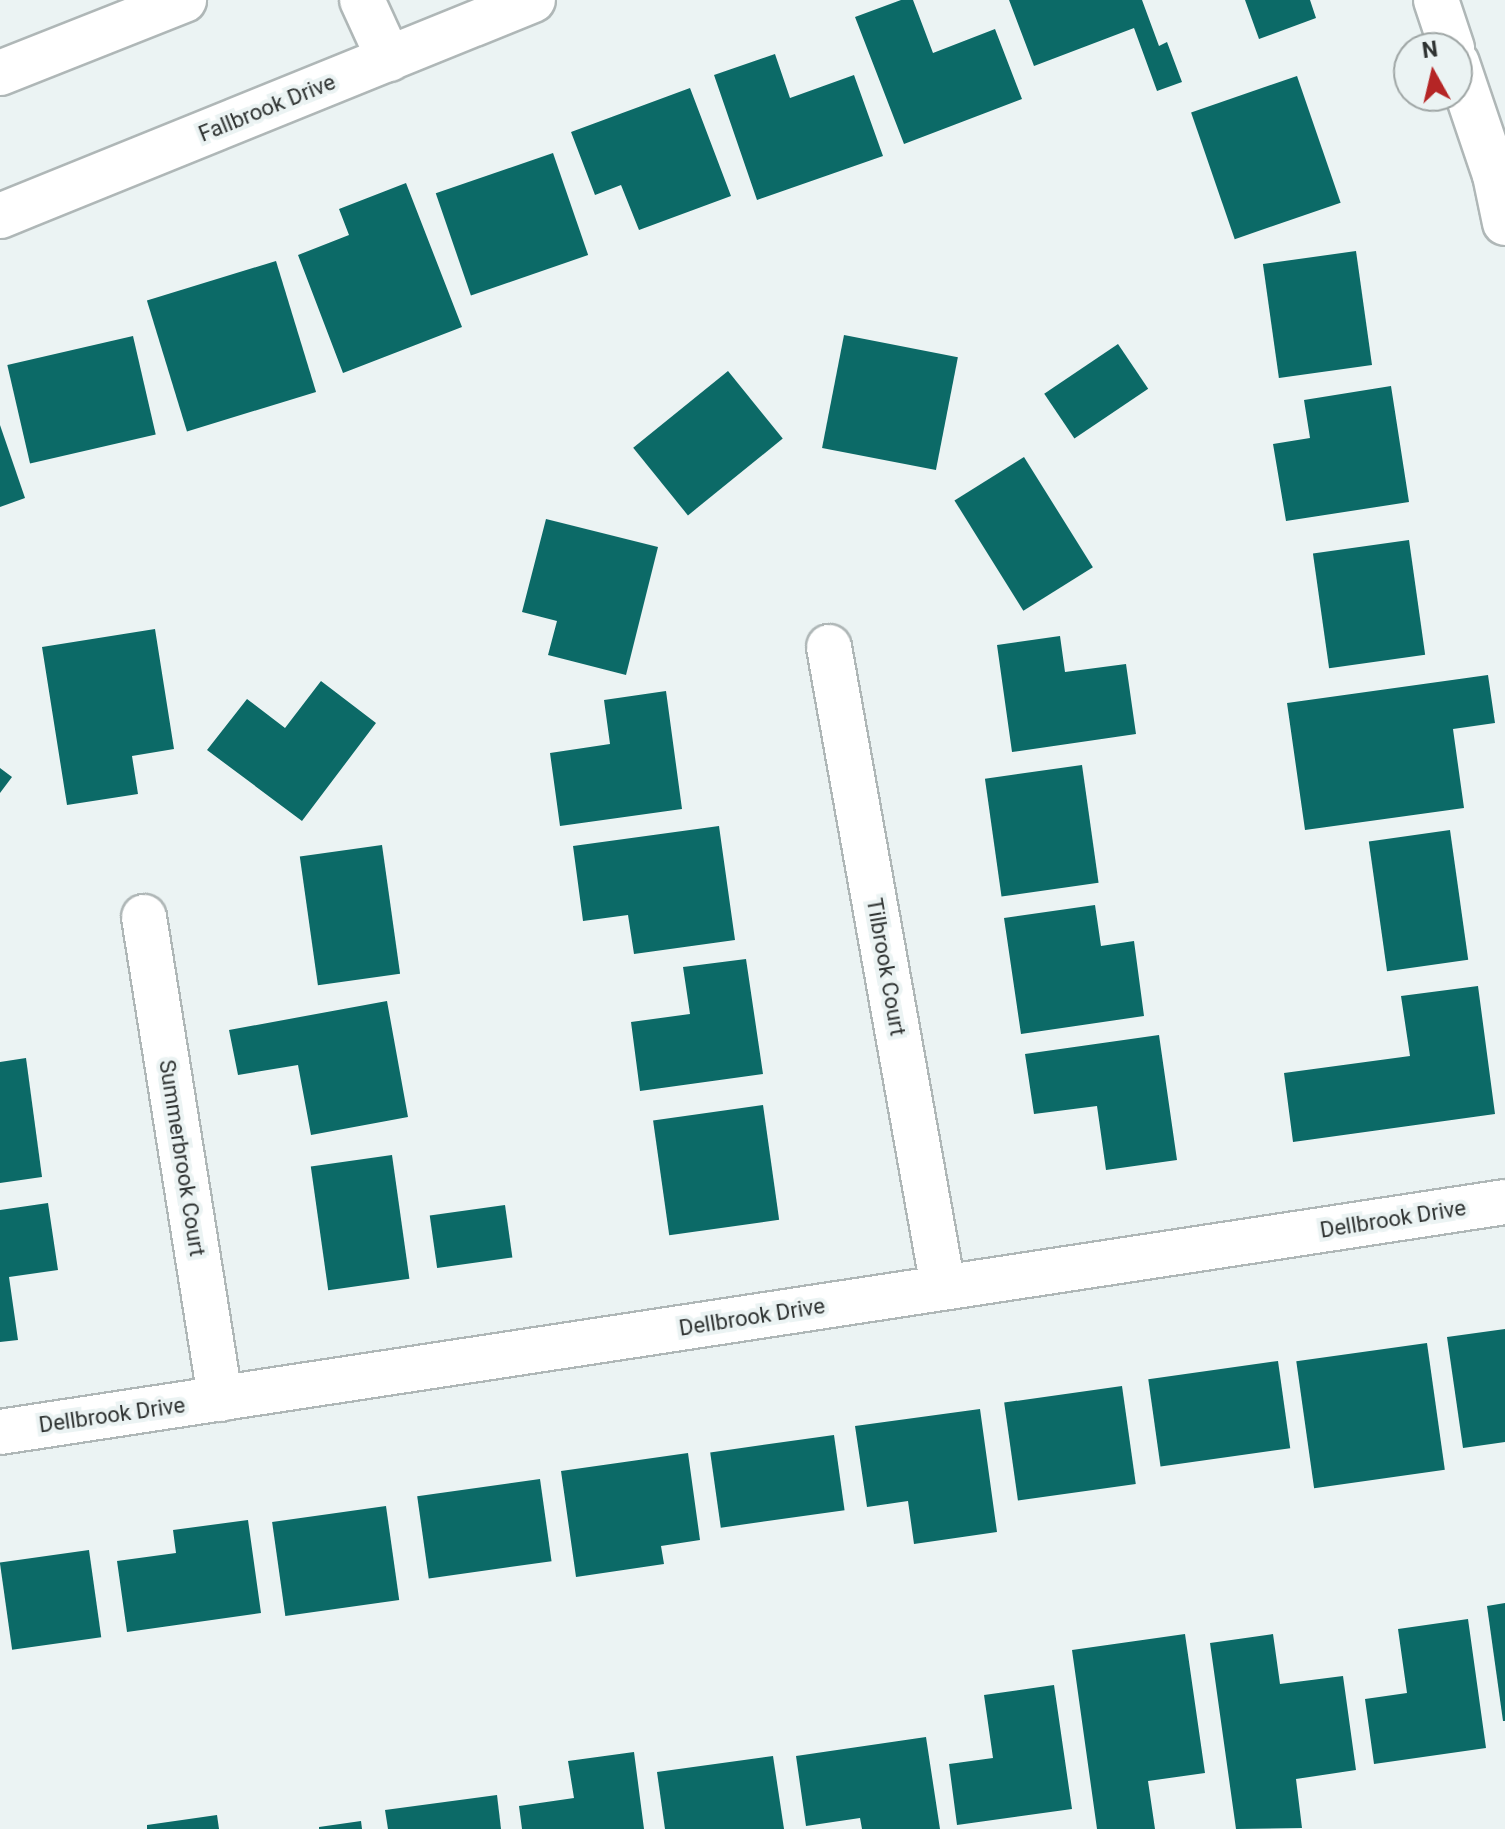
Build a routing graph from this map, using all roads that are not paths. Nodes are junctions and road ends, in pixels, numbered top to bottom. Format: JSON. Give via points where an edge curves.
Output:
{"nodes":[{"id":1,"x":184,"y":0,"type":"edge"},
{"id":2,"x":362,"y":0,"type":"edge"},
{"id":3,"x":533,"y":0,"type":"edge"},
{"id":4,"x":1436,"y":0,"type":"edge"},
{"id":5,"x":1447,"y":32,"type":"edge"},
{"id":6,"x":389,"y":59,"type":"junction"},
{"id":7,"x":0,"y":73,"type":"edge"},
{"id":8,"x":1473,"y":110,"type":"edge"},
{"id":9,"x":0,"y":216,"type":"edge"},
{"id":10,"x":1505,"y":223,"type":"edge"},
{"id":11,"x":829,"y":647,"type":"dead end"},
{"id":12,"x":144,"y":917,"type":"dead end"},
{"id":13,"x":1505,"y":1202,"type":"edge"},
{"id":14,"x":943,"y":1287,"type":"junction"},
{"id":15,"x":220,"y":1399,"type":"junction"},
{"id":16,"x":0,"y":1432,"type":"edge"}],
"edges":[{"from":1,"to":7,"type":"street"},
{"from":2,"to":6,"type":"street"},
{"from":3,"to":6,"type":"street","name":"Fallbrook Drive"},
{"from":4,"to":5,"type":"street"},
{"from":6,"to":9,"type":"street","name":"Fallbrook Drive"},
{"from":8,"to":10,"type":"street"},
{"from":11,"to":14,"type":"street","name":"Tilbrook Court"},
{"from":12,"to":15,"type":"street","name":"Summerbrook Court"},
{"from":13,"to":14,"type":"street","name":"Dellbrook Drive"},
{"from":14,"to":15,"type":"street","name":"Dellbrook Drive"},
{"from":15,"to":16,"type":"street","name":"Dellbrook Drive"}]}
